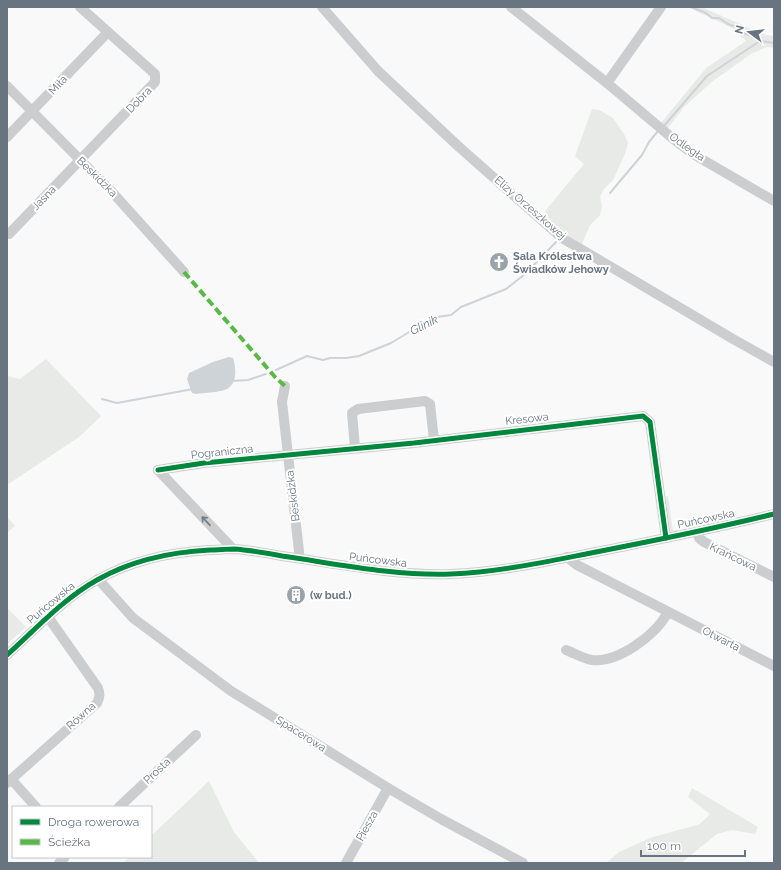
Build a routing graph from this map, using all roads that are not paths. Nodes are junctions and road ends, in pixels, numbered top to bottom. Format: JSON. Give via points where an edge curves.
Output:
{"nodes":[{"id":1,"x":80,"y":7,"type":"edge"},
{"id":2,"x":322,"y":7,"type":"edge"},
{"id":3,"x":511,"y":7,"type":"edge"},
{"id":4,"x":661,"y":7,"type":"edge"},
{"id":5,"x":108,"y":32,"type":"junction"},
{"id":6,"x":607,"y":83,"type":"junction"},
{"id":7,"x":7,"y":86,"type":"edge"},
{"id":8,"x":33,"y":111,"type":"junction"},
{"id":9,"x":7,"y":137,"type":"edge"},
{"id":10,"x":81,"y":161,"type":"junction"},
{"id":11,"x":774,"y":201,"type":"edge"},
{"id":12,"x":7,"y":234,"type":"edge"},
{"id":13,"x":184,"y":272,"type":"dead end"},
{"id":14,"x":774,"y":362,"type":"edge"},
{"id":15,"x":284,"y":386,"type":"dead end"},
{"id":16,"x":434,"y":440,"type":"junction"},
{"id":17,"x":355,"y":448,"type":"junction"},
{"id":18,"x":288,"y":455,"type":"junction"},
{"id":19,"x":774,"y":514,"type":"edge"},
{"id":20,"x":698,"y":532,"type":"junction"},
{"id":21,"x":666,"y":538,"type":"junction"},
{"id":22,"x":233,"y":549,"type":"junction"},
{"id":23,"x":567,"y":557,"type":"junction"},
{"id":24,"x":299,"y":558,"type":"junction"},
{"id":25,"x":774,"y":577,"type":"edge"},
{"id":26,"x":98,"y":579,"type":"junction"},
{"id":27,"x":668,"y":612,"type":"junction"},
{"id":28,"x":48,"y":617,"type":"junction"},
{"id":29,"x":566,"y":650,"type":"dead end"},
{"id":30,"x":7,"y":655,"type":"edge"},
{"id":31,"x":774,"y":666,"type":"edge"},
{"id":32,"x":196,"y":735,"type":"dead end"},
{"id":33,"x":9,"y":781,"type":"edge"},
{"id":34,"x":388,"y":788,"type":"junction"},
{"id":35,"x":35,"y":806,"type":"edge"},
{"id":36,"x":120,"y":806,"type":"edge"},
{"id":37,"x":346,"y":863,"type":"edge"},
{"id":38,"x":523,"y":863,"type":"edge"}],
"edges":[{"from":1,"to":5,"type":"street","name":"Dobra"},
{"from":2,"to":14,"type":"street","name":"Elizy Orzeszkowej","via":[[378,72],[562,238]]},
{"from":3,"to":6,"type":"street","name":"Odległa"},
{"from":4,"to":6,"type":"street"},
{"from":5,"to":8,"type":"street","name":"Miła"},
{"from":5,"to":10,"type":"street","name":"Dobra","via":[[154,74],[155,82]]},
{"from":6,"to":11,"type":"street","name":"Odległa","via":[[693,154]]},
{"from":7,"to":8,"type":"street","name":"Beskidzka"},
{"from":8,"to":9,"type":"street","name":"Miła"},
{"from":8,"to":10,"type":"street","name":"Beskidzka"},
{"from":10,"to":12,"type":"street","name":"Jasna"},
{"from":10,"to":13,"type":"street","name":"Beskidzka"},
{"from":15,"to":18,"type":"street","name":"Beskidzka","via":[[282,402]]},
{"from":16,"to":17,"type":"street","name":"Kresowa"},
{"from":16,"to":17,"type":"street","via":[[430,404],[425,401],[358,409],[352,413]]},
{"from":16,"to":21,"type":"street","name":"Kresowa","via":[[643,416],[650,422]]},
{"from":17,"to":18,"type":"street","name":"Kresowa"},
{"from":22,"to":18,"type":"street","name":"Pograniczna","one_way":true,"via":[[158,470]]},
{"from":18,"to":24,"type":"street","name":"Beskidzka"},
{"from":19,"to":20,"type":"street","name":"Puńcowska"},
{"from":20,"to":21,"type":"street","name":"Puńcowska"},
{"from":20,"to":25,"type":"street","name":"Krańcowa","via":[[699,538],[704,542]]},
{"from":21,"to":23,"type":"street","name":"Puńcowska"},
{"from":22,"to":24,"type":"street","name":"Puńcowska"},
{"from":22,"to":26,"type":"street","name":"Puńcowska","via":[[190,551],[153,557]]},
{"from":23,"to":24,"type":"street","name":"Puńcowska","via":[[475,573],[422,574],[350,567]]},
{"from":23,"to":27,"type":"street","name":"Otwarta","via":[[577,565]]},
{"from":26,"to":28,"type":"street","name":"Puńcowska"},
{"from":26,"to":34,"type":"street","name":"Spacerowa","via":[[133,618],[231,691]]},
{"from":27,"to":29,"type":"street","via":[[646,638],[605,660],[591,660]]},
{"from":27,"to":31,"type":"street","name":"Otwarta"},
{"from":28,"to":30,"type":"street","name":"Puńcowska"},
{"from":28,"to":33,"type":"street","name":"Równa","via":[[98,688],[99,699]]},
{"from":32,"to":36,"type":"street","name":"Prosta"},
{"from":33,"to":35,"type":"street"},
{"from":34,"to":37,"type":"street","name":"Piesza"},
{"from":34,"to":38,"type":"street","name":"Spacerowa"}]}
